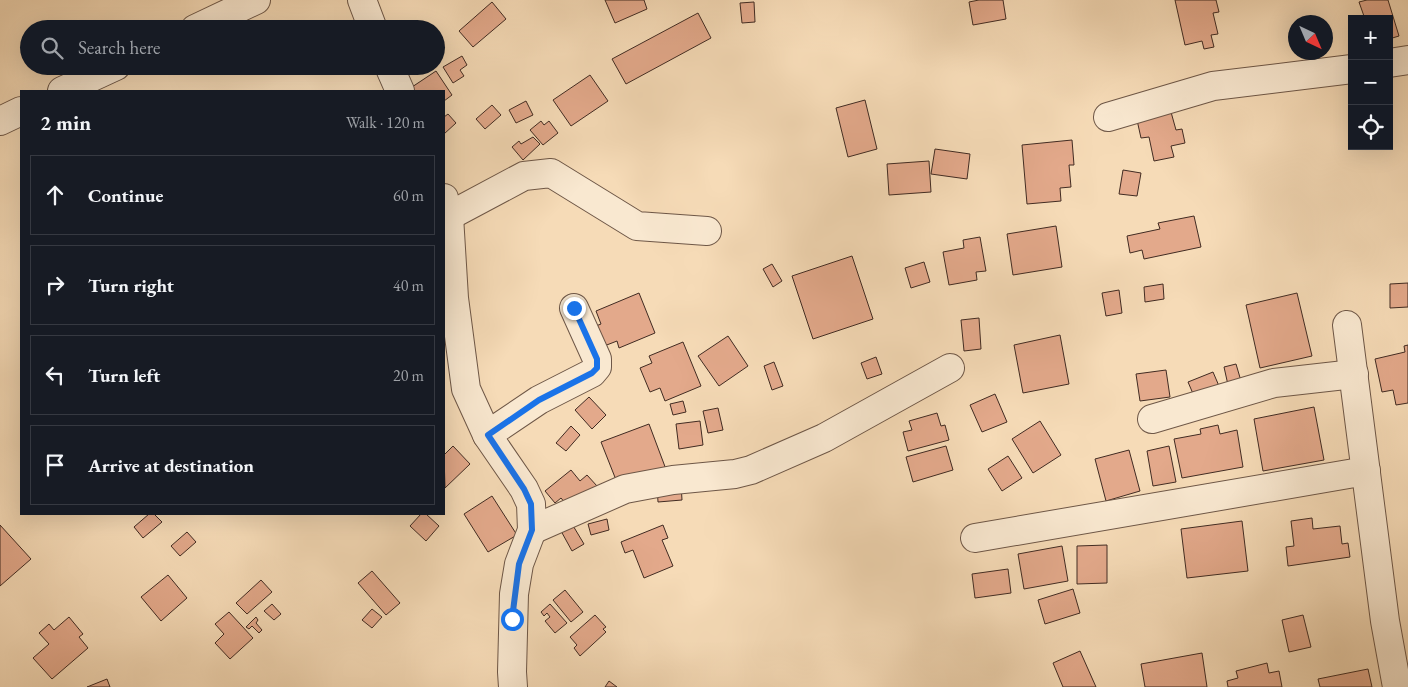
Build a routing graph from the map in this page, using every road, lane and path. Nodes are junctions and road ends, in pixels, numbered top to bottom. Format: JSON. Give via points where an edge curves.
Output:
{"nodes":[{"id":1,"x":256,"y":0,"type":"edge"},
{"id":2,"x":362,"y":0,"type":"edge"},
{"id":3,"x":214,"y":20,"type":"edge"},
{"id":4,"x":370,"y":20,"type":"edge"},
{"id":5,"x":1408,"y":60,"type":"edge"},
{"id":6,"x":1393,"y":63,"type":"edge"},
{"id":7,"x":1348,"y":69,"type":"edge"},
{"id":8,"x":97,"y":75,"type":"edge"},
{"id":9,"x":394,"y":75,"type":"edge"},
{"id":10,"x":64,"y":90,"type":"edge"},
{"id":11,"x":400,"y":90,"type":"edge"},
{"id":12,"x":20,"y":111,"type":"edge"},
{"id":13,"x":1108,"y":117,"type":"dead end"},
{"id":14,"x":0,"y":121,"type":"edge"},
{"id":15,"x":446,"y":207,"type":"edge"},
{"id":16,"x":707,"y":230,"type":"dead end"},
{"id":17,"x":574,"y":308,"type":"dead end"},
{"id":18,"x":1348,"y":325,"type":"dead end"},
{"id":19,"x":950,"y":368,"type":"dead end"},
{"id":20,"x":1354,"y":374,"type":"junction"},
{"id":21,"x":455,"y":388,"type":"edge"},
{"id":22,"x":1152,"y":419,"type":"dead end"},
{"id":23,"x":488,"y":435,"type":"junction"},
{"id":24,"x":1366,"y":471,"type":"junction"},
{"id":25,"x":532,"y":530,"type":"junction"},
{"id":26,"x":975,"y":538,"type":"dead end"},
{"id":27,"x":513,"y":687,"type":"edge"},
{"id":28,"x":1397,"y":687,"type":"edge"}],
"edges":[{"from":1,"to":3,"type":"street"},
{"from":2,"to":4,"type":"street"},
{"from":5,"to":6,"type":"street"},
{"from":7,"to":13,"type":"street","via":[[1213,86]]},
{"from":8,"to":10,"type":"street"},
{"from":9,"to":11,"type":"street"},
{"from":12,"to":14,"type":"street"},
{"from":15,"to":16,"type":"street","via":[[524,176],[551,173],[637,226]]},
{"from":15,"to":21,"type":"street","via":[[453,288]]},
{"from":17,"to":23,"type":"street","via":[[597,359],[597,368],[539,400]]},
{"from":18,"to":20,"type":"street"},
{"from":19,"to":25,"type":"street","via":[[824,438],[752,470],[625,490]]},
{"from":20,"to":22,"type":"street","via":[[1274,383]]},
{"from":20,"to":24,"type":"street"},
{"from":21,"to":23,"type":"street"},
{"from":23,"to":25,"type":"street","via":[[531,504]]},
{"from":24,"to":26,"type":"street"},
{"from":24,"to":28,"type":"street","via":[[1385,621]]},
{"from":25,"to":27,"type":"street","via":[[519,564],[514,594]]}]}
